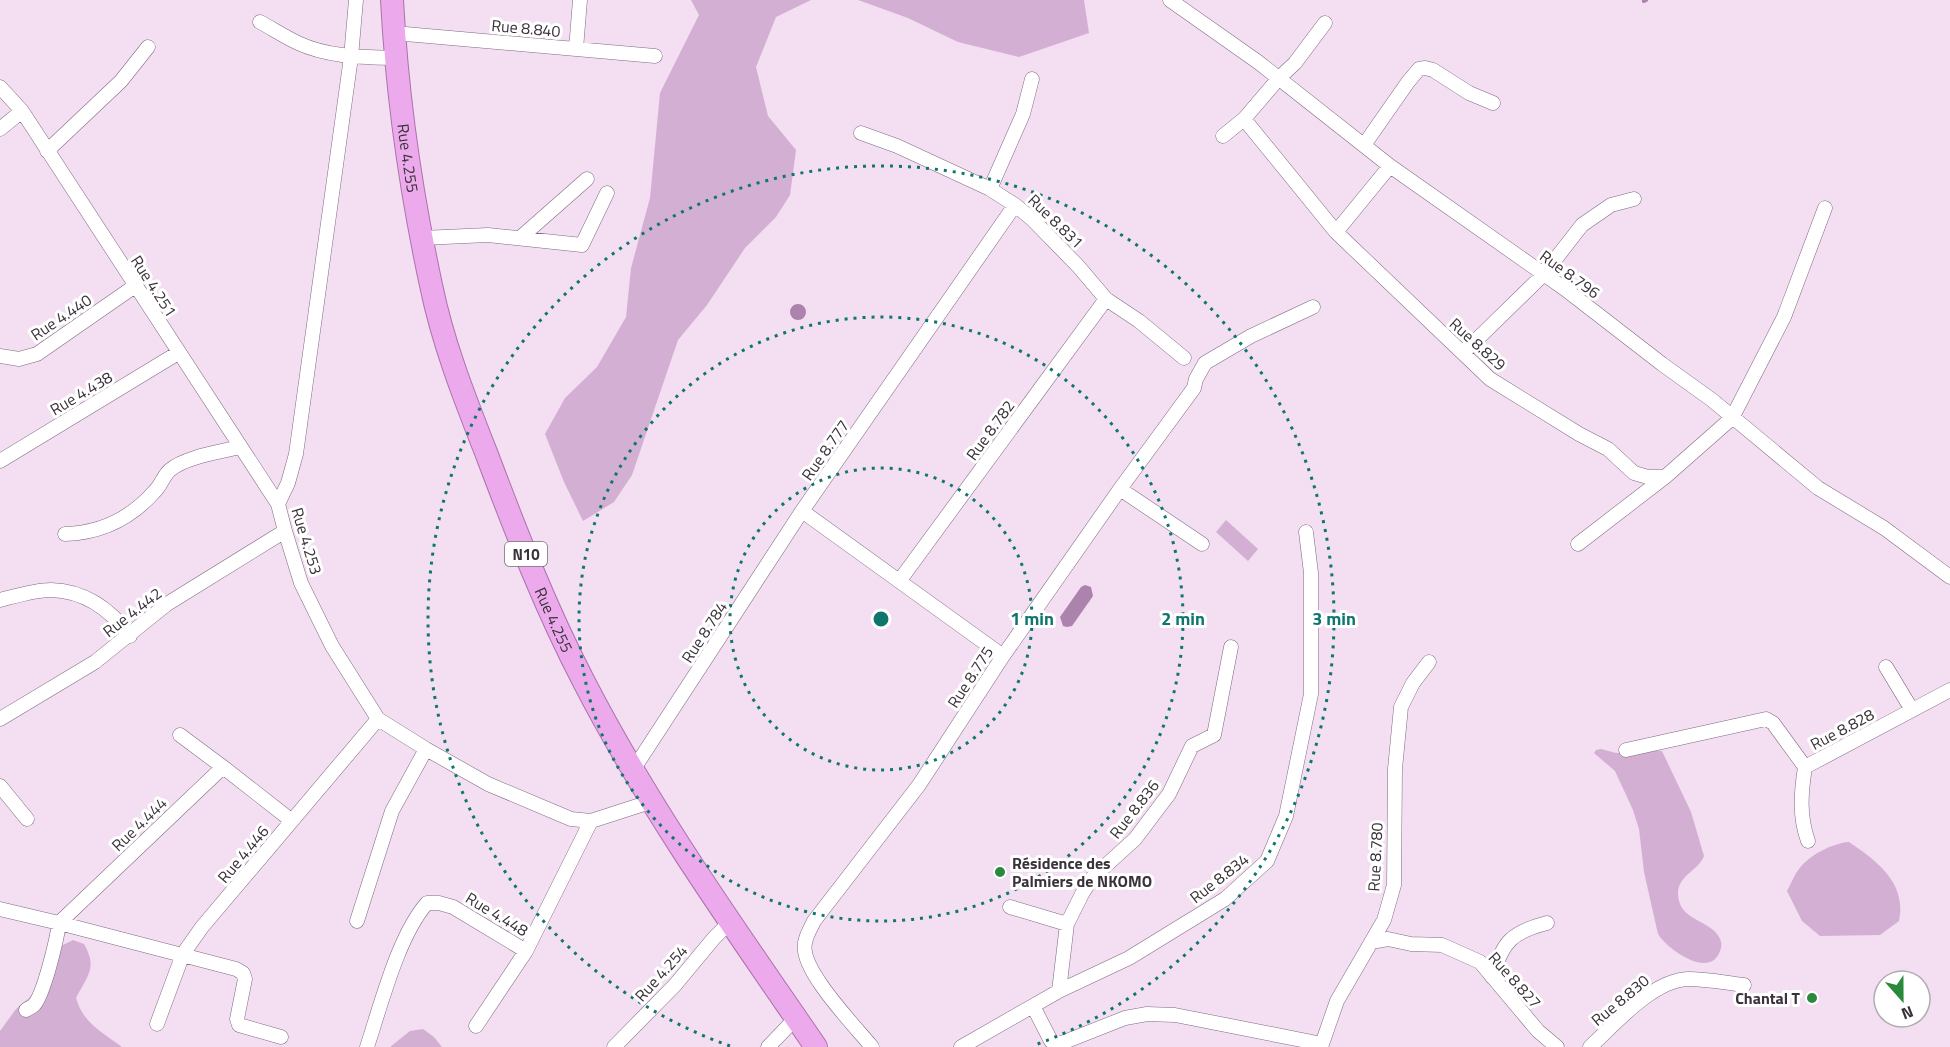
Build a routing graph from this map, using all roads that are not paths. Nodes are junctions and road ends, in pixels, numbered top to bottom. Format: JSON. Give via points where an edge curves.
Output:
{"nodes":[{"id":1,"x":356,"y":0,"type":"edge"},
{"id":2,"x":392,"y":0,"type":"edge"},
{"id":3,"x":580,"y":0,"type":"edge"},
{"id":4,"x":1170,"y":0,"type":"edge"},
{"id":5,"x":260,"y":22,"type":"dead end"},
{"id":6,"x":1325,"y":22,"type":"dead end"},
{"id":7,"x":394,"y":33,"type":"junction"},
{"id":8,"x":148,"y":47,"type":"dead end"},
{"id":9,"x":576,"y":49,"type":"junction"},
{"id":10,"x":655,"y":56,"type":"dead end"},
{"id":11,"x":351,"y":57,"type":"junction"},
{"id":12,"x":396,"y":58,"type":"junction"},
{"id":13,"x":1279,"y":78,"type":"junction"},
{"id":14,"x":1032,"y":80,"type":"dead end"},
{"id":15,"x":0,"y":87,"type":"edge"},
{"id":16,"x":1493,"y":103,"type":"dead end"},
{"id":17,"x":22,"y":111,"type":"junction"},
{"id":18,"x":1244,"y":119,"type":"junction"},
{"id":19,"x":0,"y":129,"type":"edge"},
{"id":20,"x":861,"y":133,"type":"dead end"},
{"id":21,"x":1223,"y":136,"type":"dead end"},
{"id":22,"x":1364,"y":145,"type":"junction"},
{"id":23,"x":47,"y":151,"type":"junction"},
{"id":24,"x":1390,"y":166,"type":"junction"},
{"id":25,"x":587,"y":179,"type":"dead end"},
{"id":26,"x":990,"y":189,"type":"junction"},
{"id":27,"x":607,"y":193,"type":"dead end"},
{"id":28,"x":1634,"y":199,"type":"dead end"},
{"id":29,"x":1015,"y":205,"type":"junction"},
{"id":30,"x":1826,"y":208,"type":"dead end"},
{"id":31,"x":1336,"y":232,"type":"junction"},
{"id":32,"x":422,"y":238,"type":"junction"},
{"id":33,"x":520,"y":238,"type":"junction"},
{"id":34,"x":1543,"y":275,"type":"junction"},
{"id":35,"x":135,"y":286,"type":"junction"},
{"id":36,"x":1106,"y":299,"type":"junction"},
{"id":37,"x":1313,"y":307,"type":"dead end"},
{"id":38,"x":178,"y":352,"type":"junction"},
{"id":39,"x":1462,"y":353,"type":"junction"},
{"id":40,"x":0,"y":356,"type":"edge"},
{"id":41,"x":1184,"y":358,"type":"dead end"},
{"id":42,"x":1732,"y":417,"type":"junction"},
{"id":43,"x":240,"y":447,"type":"junction"},
{"id":44,"x":0,"y":461,"type":"edge"},
{"id":45,"x":1665,"y":477,"type":"junction"},
{"id":46,"x":1120,"y":489,"type":"junction"},
{"id":47,"x":278,"y":504,"type":"junction"},
{"id":48,"x":802,"y":511,"type":"junction"},
{"id":49,"x":285,"y":531,"type":"junction"},
{"id":50,"x":1306,"y":532,"type":"dead end"},
{"id":51,"x":65,"y":534,"type":"dead end"},
{"id":52,"x":1202,"y":543,"type":"dead end"},
{"id":53,"x":1578,"y":544,"type":"dead end"},
{"id":54,"x":1950,"y":577,"type":"edge"},
{"id":55,"x":900,"y":580,"type":"junction"},
{"id":56,"x":0,"y":600,"type":"edge"},
{"id":57,"x":130,"y":636,"type":"junction"},
{"id":58,"x":1231,"y":647,"type":"dead end"},
{"id":59,"x":1003,"y":656,"type":"junction"},
{"id":60,"x":1429,"y":662,"type":"dead end"},
{"id":61,"x":1886,"y":667,"type":"dead end"},
{"id":62,"x":1948,"y":694,"type":"edge"},
{"id":63,"x":1912,"y":710,"type":"junction"},
{"id":64,"x":0,"y":719,"type":"edge"},
{"id":65,"x":378,"y":719,"type":"junction"},
{"id":66,"x":180,"y":735,"type":"dead end"},
{"id":67,"x":426,"y":749,"type":"junction"},
{"id":68,"x":1626,"y":750,"type":"dead end"},
{"id":69,"x":223,"y":767,"type":"junction"},
{"id":70,"x":1805,"y":767,"type":"junction"},
{"id":71,"x":633,"y":770,"type":"junction"},
{"id":72,"x":0,"y":786,"type":"edge"},
{"id":73,"x":653,"y":801,"type":"junction"},
{"id":74,"x":27,"y":819,"type":"dead end"},
{"id":75,"x":292,"y":821,"type":"junction"},
{"id":76,"x":591,"y":821,"type":"junction"},
{"id":77,"x":1808,"y":841,"type":"dead end"},
{"id":78,"x":1010,"y":907,"type":"dead end"},
{"id":79,"x":0,"y":909,"type":"edge"},
{"id":80,"x":357,"y":921,"type":"dead end"},
{"id":81,"x":731,"y":921,"type":"junction"},
{"id":82,"x":59,"y":923,"type":"junction"},
{"id":83,"x":1547,"y":923,"type":"dead end"},
{"id":84,"x":1067,"y":924,"type":"junction"},
{"id":85,"x":1371,"y":942,"type":"junction"},
{"id":86,"x":526,"y":951,"type":"junction"},
{"id":87,"x":183,"y":954,"type":"junction"},
{"id":88,"x":1492,"y":977,"type":"junction"},
{"id":89,"x":1744,"y":985,"type":"dead end"},
{"id":90,"x":1059,"y":991,"type":"junction"},
{"id":91,"x":1033,"y":1006,"type":"junction"},
{"id":92,"x":26,"y":1010,"type":"dead end"},
{"id":93,"x":796,"y":1018,"type":"junction"},
{"id":94,"x":157,"y":1024,"type":"dead end"},
{"id":95,"x":476,"y":1026,"type":"dead end"},
{"id":96,"x":281,"y":1037,"type":"dead end"},
{"id":97,"x":1321,"y":1046,"type":"edge"},
{"id":98,"x":367,"y":1047,"type":"edge"},
{"id":99,"x":614,"y":1047,"type":"edge"},
{"id":100,"x":768,"y":1047,"type":"edge"},
{"id":101,"x":816,"y":1047,"type":"edge"},
{"id":102,"x":872,"y":1047,"type":"edge"},
{"id":103,"x":961,"y":1047,"type":"edge"},
{"id":104,"x":1557,"y":1047,"type":"edge"},
{"id":105,"x":1590,"y":1047,"type":"edge"}],
"edges":[{"from":1,"to":11,"type":"street","name":"Rue 4.253"},
{"from":2,"to":7,"type":"highway","name":"Rue 4.255","number":"N10"},
{"from":3,"to":9,"type":"street"},
{"from":4,"to":13,"type":"street","name":"Rue 8.796"},
{"from":5,"to":11,"type":"street","via":[[298,43]]},
{"from":6,"to":13,"type":"street"},
{"from":7,"to":9,"type":"street","name":"Rue 8.840"},
{"from":7,"to":12,"type":"highway","name":"Rue 4.255","number":"N10"},
{"from":8,"to":23,"type":"street","via":[[121,81]]},
{"from":9,"to":10,"type":"street","name":"Rue 8.840"},
{"from":11,"to":12,"type":"street"},
{"from":11,"to":47,"type":"street","name":"Rue 4.253","via":[[296,454]]},
{"from":12,"to":32,"type":"highway","name":"Rue 4.255","number":"N10"},
{"from":13,"to":18,"type":"street"},
{"from":13,"to":22,"type":"street","name":"Rue 8.796"},
{"from":14,"to":26,"type":"street","via":[[1023,114]]},
{"from":15,"to":17,"type":"street","name":"Rue 4.251"},
{"from":16,"to":22,"type":"street","via":[[1433,70],[1419,69]]},
{"from":17,"to":19,"type":"street"},
{"from":17,"to":23,"type":"street","name":"Rue 4.251"},
{"from":18,"to":21,"type":"street"},
{"from":18,"to":31,"type":"street","name":"Rue 8.829"},
{"from":20,"to":26,"type":"street","name":"Rue 8.831"},
{"from":22,"to":24,"type":"street","name":"Rue 8.796"},
{"from":23,"to":35,"type":"street","name":"Rue 4.251"},
{"from":24,"to":31,"type":"street"},
{"from":24,"to":34,"type":"street","name":"Rue 8.796"},
{"from":25,"to":33,"type":"street"},
{"from":26,"to":29,"type":"street","name":"Rue 8.831"},
{"from":27,"to":33,"type":"street","via":[[582,245]]},
{"from":28,"to":34,"type":"street","via":[[1611,205],[1591,217]]},
{"from":29,"to":36,"type":"street","name":"Rue 8.831","via":[[1053,239]]},
{"from":29,"to":48,"type":"street","name":"Rue 8.777"},
{"from":30,"to":42,"type":"street","via":[[1784,316]]},
{"from":31,"to":39,"type":"street","name":"Rue 8.829"},
{"from":32,"to":33,"type":"street"},
{"from":32,"to":71,"type":"highway","name":"Rue 4.255","number":"N10","via":[[454,370],[503,497],[584,682]]},
{"from":34,"to":39,"type":"street"},
{"from":34,"to":42,"type":"street","name":"Rue 8.796"},
{"from":35,"to":38,"type":"street","name":"Rue 4.251"},
{"from":35,"to":40,"type":"street","name":"Rue 4.440","via":[[37,354],[19,359]]},
{"from":36,"to":41,"type":"street","name":"Rue 8.831"},
{"from":36,"to":55,"type":"street","name":"Rue 8.782"},
{"from":37,"to":46,"type":"street","name":"Rue 8.775","via":[[1205,363],[1194,388]]},
{"from":38,"to":43,"type":"street","name":"Rue 4.251"},
{"from":38,"to":44,"type":"street","name":"Rue 4.438"},
{"from":39,"to":45,"type":"street","name":"Rue 8.829","via":[[1501,386],[1608,449],[1634,473]]},
{"from":42,"to":45,"type":"street"},
{"from":42,"to":54,"type":"street","name":"Rue 8.796","via":[[1818,488],[1884,528]]},
{"from":43,"to":47,"type":"street","name":"Rue 4.251"},
{"from":43,"to":51,"type":"street","via":[[169,470],[148,499],[112,525],[82,534]]},
{"from":45,"to":53,"type":"street"},
{"from":46,"to":52,"type":"street"},
{"from":46,"to":59,"type":"street","name":"Rue 8.775"},
{"from":47,"to":49,"type":"street","name":"Rue 4.253"},
{"from":48,"to":55,"type":"street"},
{"from":48,"to":71,"type":"street","name":"Rue 8.784"},
{"from":49,"to":57,"type":"street","name":"Rue 4.442","via":[[167,604]]},
{"from":49,"to":65,"type":"street","name":"Rue 4.253","via":[[301,583],[332,646]]},
{"from":50,"to":90,"type":"street","name":"Rue 8.834","via":[[1311,573],[1311,694],[1286,816],[1267,861],[1224,899],[1129,958]]},
{"from":55,"to":59,"type":"street"},
{"from":56,"to":57,"type":"street","via":[[51,590],[80,596],[102,606]]},
{"from":57,"to":64,"type":"street","name":"Rue 4.442"},
{"from":58,"to":84,"type":"street","name":"Rue 8.836","via":[[1214,735],[1192,746],[1169,794],[1135,839],[1092,878]]},
{"from":59,"to":102,"type":"street","name":"Rue 8.775","via":[[919,785],[814,921],[804,944],[814,976]]},
{"from":60,"to":85,"type":"street","name":"Rue 8.780","via":[[1401,707],[1395,768],[1394,885],[1384,920]]},
{"from":61,"to":63,"type":"street"},
{"from":62,"to":63,"type":"street","name":"Rue 8.828"},
{"from":63,"to":70,"type":"street","name":"Rue 8.828"},
{"from":65,"to":67,"type":"street","name":"Rue 4.253"},
{"from":65,"to":75,"type":"street","name":"Rue 4.446"},
{"from":66,"to":69,"type":"street"},
{"from":67,"to":76,"type":"street","name":"Rue 4.253","via":[[488,784],[571,819]]},
{"from":67,"to":80,"type":"street","via":[[392,811]]},
{"from":68,"to":70,"type":"street","name":"Rue 8.828","via":[[1766,719]]},
{"from":69,"to":75,"type":"street"},
{"from":69,"to":82,"type":"street","name":"Rue 4.444"},
{"from":70,"to":77,"type":"street","via":[[1801,812]]},
{"from":71,"to":73,"type":"highway","name":"Rue 4.255","number":"N10"},
{"from":72,"to":74,"type":"street"},
{"from":73,"to":76,"type":"street","name":"Rue 4.253"},
{"from":73,"to":81,"type":"highway","name":"Rue 4.255","number":"N10"},
{"from":75,"to":87,"type":"street","name":"Rue 4.446"},
{"from":76,"to":86,"type":"street","name":"Rue 4.448"},
{"from":78,"to":84,"type":"street"},
{"from":79,"to":82,"type":"street"},
{"from":81,"to":93,"type":"highway","name":"Rue 4.255","number":"N10"},
{"from":81,"to":99,"type":"street","name":"Rue 4.254"},
{"from":82,"to":87,"type":"street"},
{"from":82,"to":92,"type":"street","via":[[42,987],[35,1004]]},
{"from":83,"to":88,"type":"street","via":[[1512,936]]},
{"from":84,"to":90,"type":"street","name":"Rue 8.836"},
{"from":85,"to":88,"type":"street","name":"Rue 8.827","via":[[1388,939],[1442,945],[1480,962]]},
{"from":85,"to":97,"type":"street","name":"Rue 8.780","via":[[1337,1001]]},
{"from":86,"to":95,"type":"street"},
{"from":86,"to":98,"type":"street","name":"Rue 4.448","via":[[453,907],[427,903],[404,940]]},
{"from":87,"to":94,"type":"street","name":"Rue 4.446"},
{"from":87,"to":96,"type":"street","via":[[243,973],[239,1025]]},
{"from":88,"to":104,"type":"street","name":"Rue 8.827","via":[[1538,1031]]},
{"from":89,"to":105,"type":"street","name":"Rue 8.830","via":[[1687,979],[1666,984],[1638,1003]]},
{"from":90,"to":91,"type":"street","name":"Rue 8.834"},
{"from":91,"to":97,"type":"street","via":[[1054,1044],[1147,1014],[1175,1015]]},
{"from":91,"to":103,"type":"street","name":"Rue 8.834"},
{"from":93,"to":100,"type":"street"},
{"from":93,"to":101,"type":"highway","name":"Rue 4.255","number":"N10"}]}
